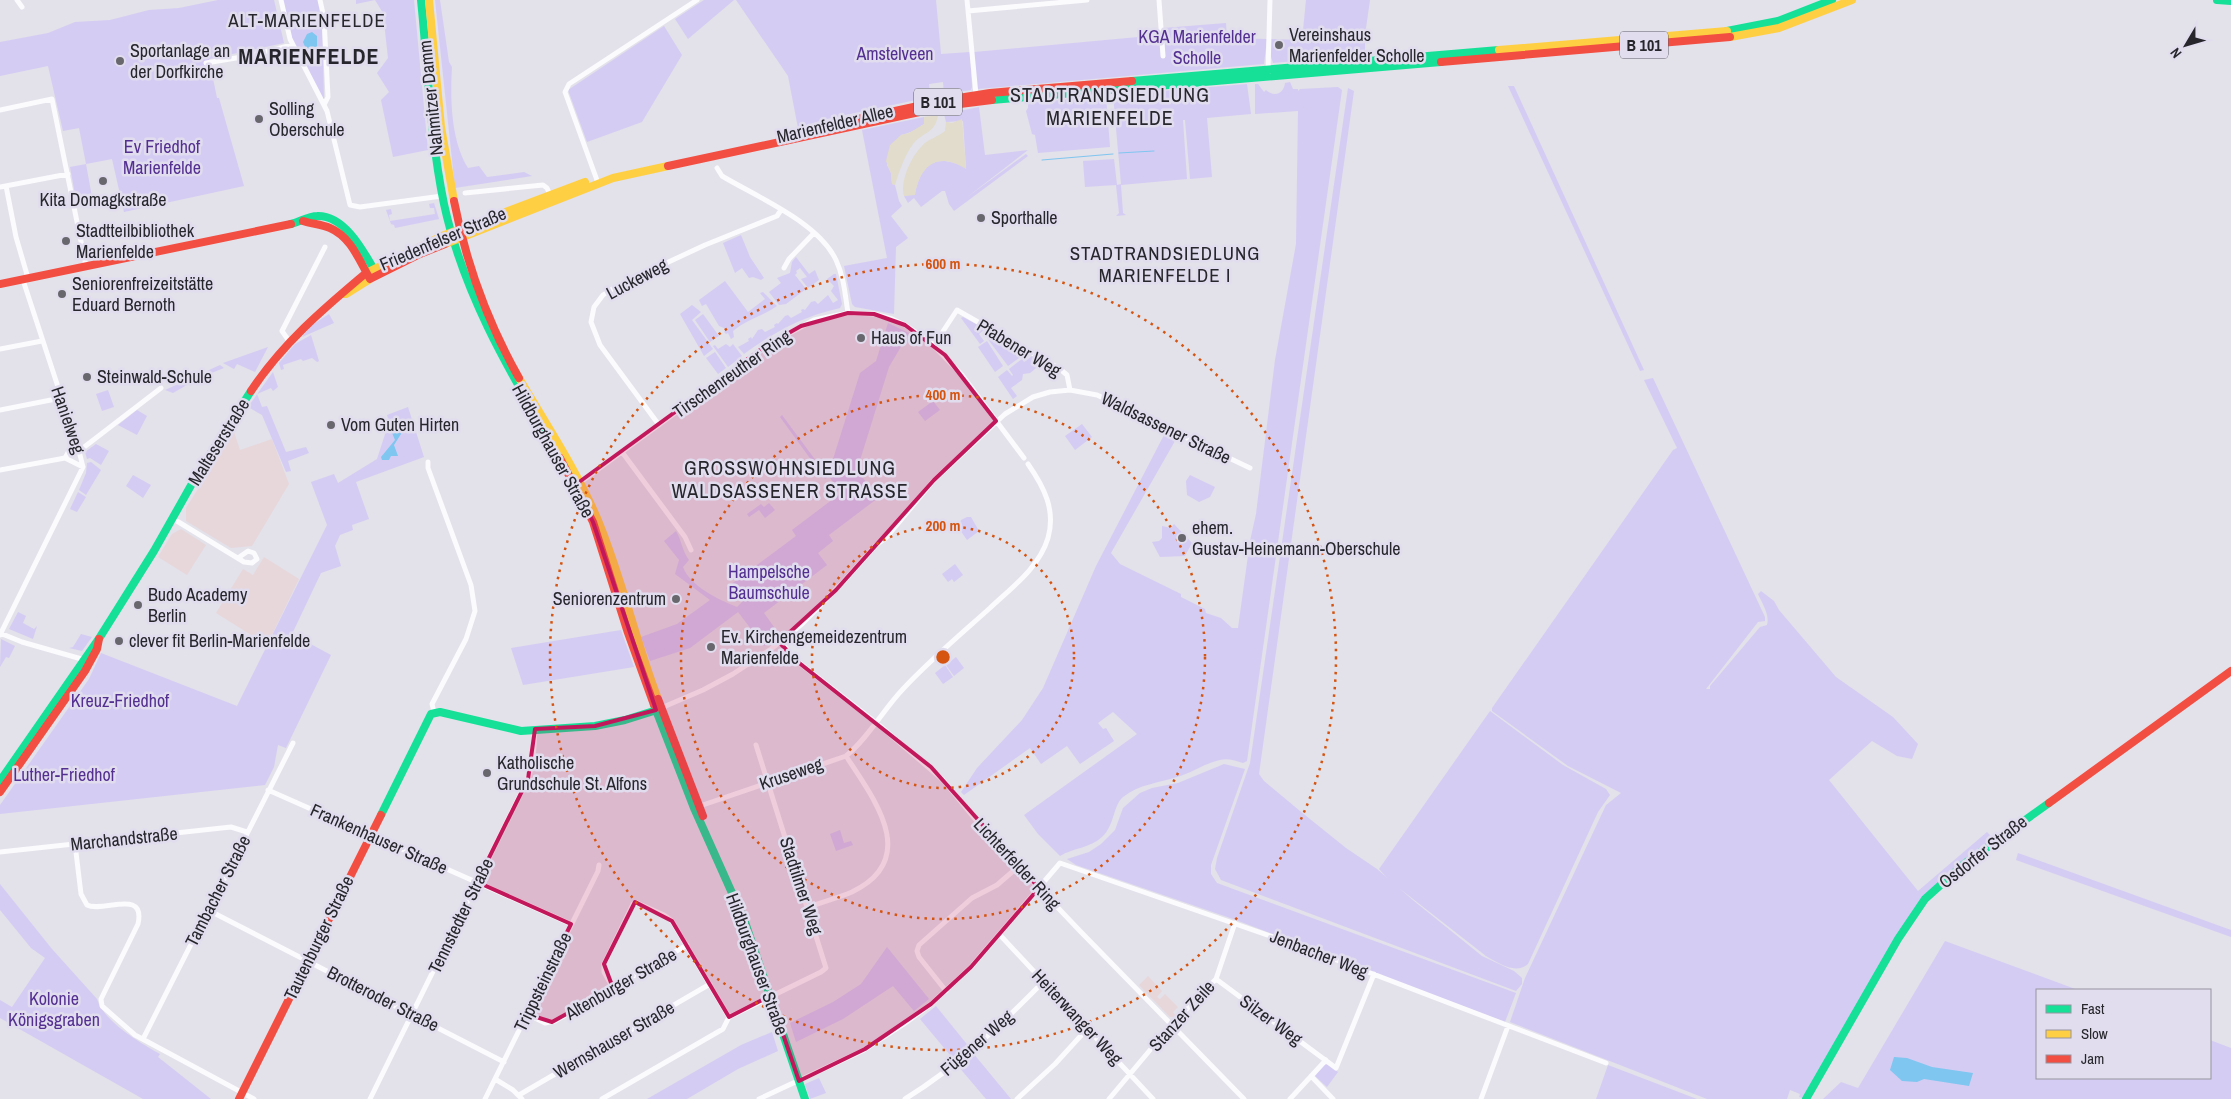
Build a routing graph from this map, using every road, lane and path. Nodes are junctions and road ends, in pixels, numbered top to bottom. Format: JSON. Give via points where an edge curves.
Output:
{"nodes":[{"id":1,"x":17,"y":0,"type":"edge"},
{"id":2,"x":281,"y":0,"type":"edge"},
{"id":3,"x":320,"y":0,"type":"edge"},
{"id":4,"x":421,"y":0,"type":"edge"},
{"id":5,"x":429,"y":0,"type":"edge"},
{"id":6,"x":697,"y":0,"type":"edge"},
{"id":7,"x":967,"y":0,"type":"edge"},
{"id":8,"x":1087,"y":0,"type":"edge"},
{"id":9,"x":1159,"y":0,"type":"edge"},
{"id":10,"x":1270,"y":0,"type":"edge"},
{"id":11,"x":1832,"y":0,"type":"edge"},
{"id":12,"x":1852,"y":0,"type":"edge"},
{"id":13,"x":2217,"y":0,"type":"edge"},
{"id":14,"x":2231,"y":1,"type":"edge"},
{"id":15,"x":22,"y":7,"type":"dead end"},
{"id":16,"x":968,"y":11,"type":"junction"},
{"id":17,"x":292,"y":45,"type":"junction"},
{"id":18,"x":1163,"y":56,"type":"dead end"},
{"id":19,"x":206,"y":63,"type":"dead end"},
{"id":20,"x":1268,"y":70,"type":"junction"},
{"id":21,"x":1306,"y":70,"type":"junction"},
{"id":22,"x":976,"y":95,"type":"junction"},
{"id":23,"x":324,"y":105,"type":"junction"},
{"id":24,"x":0,"y":110,"type":"edge"},
{"id":25,"x":717,"y":168,"type":"dead end"},
{"id":26,"x":68,"y":174,"type":"junction"},
{"id":27,"x":597,"y":180,"type":"junction"},
{"id":28,"x":3,"y":186,"type":"edge"},
{"id":29,"x":465,"y":193,"type":"dead end"},
{"id":30,"x":447,"y":195,"type":"junction"},
{"id":31,"x":551,"y":198,"type":"junction"},
{"id":32,"x":781,"y":210,"type":"junction"},
{"id":33,"x":814,"y":232,"type":"junction"},
{"id":34,"x":457,"y":235,"type":"junction"},
{"id":35,"x":325,"y":248,"type":"dead end"},
{"id":36,"x":86,"y":266,"type":"junction"},
{"id":37,"x":784,"y":268,"type":"dead end"},
{"id":38,"x":372,"y":274,"type":"junction"},
{"id":39,"x":26,"y":279,"type":"junction"},
{"id":40,"x":0,"y":284,"type":"edge"},
{"id":41,"x":848,"y":312,"type":"junction"},
{"id":42,"x":289,"y":340,"type":"junction"},
{"id":43,"x":42,"y":341,"type":"junction"},
{"id":44,"x":934,"y":345,"type":"junction"},
{"id":45,"x":0,"y":349,"type":"edge"},
{"id":46,"x":161,"y":388,"type":"dead end"},
{"id":47,"x":1070,"y":390,"type":"junction"},
{"id":48,"x":61,"y":398,"type":"junction"},
{"id":49,"x":0,"y":410,"type":"edge"},
{"id":50,"x":996,"y":421,"type":"junction"},
{"id":51,"x":659,"y":425,"type":"junction"},
{"id":52,"x":76,"y":442,"type":"junction"},
{"id":53,"x":80,"y":451,"type":"junction"},
{"id":54,"x":622,"y":452,"type":"junction"},
{"id":55,"x":65,"y":458,"type":"junction"},
{"id":56,"x":1024,"y":458,"type":"dead end"},
{"id":57,"x":428,"y":462,"type":"dead end"},
{"id":58,"x":1028,"y":464,"type":"dead end"},
{"id":59,"x":83,"y":467,"type":"junction"},
{"id":60,"x":1250,"y":468,"type":"dead end"},
{"id":61,"x":0,"y":470,"type":"edge"},
{"id":62,"x":578,"y":484,"type":"junction"},
{"id":63,"x":172,"y":518,"type":"junction"},
{"id":64,"x":691,"y":550,"type":"dead end"},
{"id":65,"x":238,"y":558,"type":"dead end"},
{"id":66,"x":0,"y":634,"type":"edge"},
{"id":67,"x":780,"y":642,"type":"junction"},
{"id":68,"x":86,"y":662,"type":"junction"},
{"id":69,"x":2231,"y":671,"type":"edge"},
{"id":70,"x":659,"y":709,"type":"junction"},
{"id":71,"x":434,"y":712,"type":"junction"},
{"id":72,"x":876,"y":722,"type":"junction"},
{"id":73,"x":533,"y":729,"type":"junction"},
{"id":74,"x":293,"y":743,"type":"dead end"},
{"id":75,"x":756,"y":745,"type":"dead end"},
{"id":76,"x":846,"y":756,"type":"junction"},
{"id":77,"x":12,"y":770,"type":"junction"},
{"id":78,"x":0,"y":781,"type":"edge"},
{"id":79,"x":767,"y":782,"type":"junction"},
{"id":80,"x":268,"y":790,"type":"junction"},
{"id":81,"x":0,"y":792,"type":"edge"},
{"id":82,"x":697,"y":807,"type":"junction"},
{"id":83,"x":247,"y":832,"type":"junction"},
{"id":84,"x":370,"y":835,"type":"junction"},
{"id":85,"x":75,"y":844,"type":"junction"},
{"id":86,"x":0,"y":852,"type":"edge"},
{"id":87,"x":599,"y":864,"type":"dead end"},
{"id":88,"x":1019,"y":866,"type":"junction"},
{"id":89,"x":477,"y":882,"type":"junction"},
{"id":90,"x":1039,"y":888,"type":"junction"},
{"id":91,"x":808,"y":907,"type":"junction"},
{"id":92,"x":208,"y":910,"type":"junction"},
{"id":93,"x":1236,"y":923,"type":"junction"},
{"id":94,"x":571,"y":924,"type":"junction"},
{"id":95,"x":1000,"y":935,"type":"junction"},
{"id":96,"x":687,"y":945,"type":"junction"},
{"id":97,"x":308,"y":961,"type":"junction"},
{"id":98,"x":1374,"y":974,"type":"junction"},
{"id":99,"x":1216,"y":979,"type":"junction"},
{"id":100,"x":1044,"y":981,"type":"junction"},
{"id":101,"x":710,"y":984,"type":"junction"},
{"id":102,"x":613,"y":988,"type":"junction"},
{"id":103,"x":946,"y":991,"type":"junction"},
{"id":104,"x":770,"y":996,"type":"junction"},
{"id":105,"x":412,"y":1014,"type":"junction"},
{"id":106,"x":527,"y":1014,"type":"junction"},
{"id":107,"x":729,"y":1017,"type":"junction"},
{"id":108,"x":1171,"y":1025,"type":"junction"},
{"id":109,"x":1508,"y":1026,"type":"junction"},
{"id":110,"x":1087,"y":1029,"type":"junction"},
{"id":111,"x":143,"y":1039,"type":"junction"},
{"id":112,"x":1326,"y":1060,"type":"junction"},
{"id":113,"x":504,"y":1062,"type":"junction"},
{"id":114,"x":1606,"y":1063,"type":"dead end"},
{"id":115,"x":1131,"y":1075,"type":"junction"},
{"id":116,"x":1311,"y":1076,"type":"junction"},
{"id":117,"x":495,"y":1079,"type":"junction"},
{"id":118,"x":799,"y":1081,"type":"junction"},
{"id":119,"x":241,"y":1096,"type":"edge"},
{"id":120,"x":520,"y":1097,"type":"edge"},
{"id":121,"x":254,"y":1099,"type":"edge"},
{"id":122,"x":370,"y":1099,"type":"edge"},
{"id":123,"x":486,"y":1099,"type":"edge"},
{"id":124,"x":602,"y":1099,"type":"edge"},
{"id":125,"x":759,"y":1099,"type":"edge"},
{"id":126,"x":805,"y":1099,"type":"edge"},
{"id":127,"x":905,"y":1099,"type":"edge"},
{"id":128,"x":1016,"y":1099,"type":"edge"},
{"id":129,"x":1109,"y":1099,"type":"edge"},
{"id":130,"x":1153,"y":1099,"type":"edge"},
{"id":131,"x":1244,"y":1099,"type":"edge"},
{"id":132,"x":1290,"y":1099,"type":"edge"},
{"id":133,"x":1333,"y":1099,"type":"edge"},
{"id":134,"x":1481,"y":1099,"type":"edge"},
{"id":135,"x":1806,"y":1099,"type":"edge"}],
"edges":[{"from":1,"to":15,"type":"street"},
{"from":2,"to":17,"type":"street"},
{"from":3,"to":23,"type":"street","via":[[324,18],[328,97]]},
{"from":4,"to":30,"type":"main road","name":"Nahmitzer Damm","via":[[434,141]]},
{"from":5,"to":30,"type":"main road","name":"Nahmitzer Damm"},
{"from":6,"to":27,"type":"street","via":[[566,88]]},
{"from":7,"to":16,"type":"street"},
{"from":8,"to":16,"type":"street"},
{"from":9,"to":18,"type":"street"},
{"from":10,"to":20,"type":"street"},
{"from":11,"to":21,"type":"main road","number":"B 101","via":[[1778,21],[1734,30]]},
{"from":12,"to":21,"type":"main road","number":"B 101","via":[[1779,28],[1735,37]]},
{"from":13,"to":14,"type":"main road"},
{"from":16,"to":22,"type":"street"},
{"from":17,"to":19,"type":"street"},
{"from":17,"to":23,"type":"street"},
{"from":20,"to":21,"type":"main road","name":"Marienfelder Allee","number":"B 101"},
{"from":20,"to":22,"type":"main road","name":"Marienfelder Allee","number":"B 101"},
{"from":21,"to":27,"type":"main road","name":"Marienfelder Allee","number":"B 101","via":[[956,104]]},
{"from":22,"to":27,"type":"main road","name":"Marienfelder Allee","number":"B 101","via":[[860,118]]},
{"from":23,"to":30,"type":"street","via":[[350,204],[360,208]]},
{"from":24,"to":26,"type":"street","via":[[52,98]]},
{"from":25,"to":32,"type":"street","via":[[722,176]]},
{"from":26,"to":28,"type":"street"},
{"from":26,"to":36,"type":"street"},
{"from":27,"to":31,"type":"main road","name":"Marienfelder Allee","number":"B 101"},
{"from":28,"to":39,"type":"street","name":"Hanielweg"},
{"from":29,"to":31,"type":"street","via":[[543,185]]},
{"from":30,"to":34,"type":"main road","name":"Hildburghauser Straße"},
{"from":31,"to":34,"type":"main road","name":"Friedenfelser Straße","number":"B 101"},
{"from":32,"to":33,"type":"street"},
{"from":32,"to":51,"type":"street","name":"Luckeweg","via":[[777,216],[617,286],[594,306],[591,322],[600,345]]},
{"from":33,"to":37,"type":"street"},
{"from":33,"to":41,"type":"street","via":[[831,250],[840,269]]},
{"from":34,"to":38,"type":"main road","name":"Friedenfelser Straße","number":"B 101"},
{"from":34,"to":62,"type":"main road","name":"Hildburghauser Straße","via":[[495,346]]},
{"from":35,"to":42,"type":"street","via":[[283,329]]},
{"from":36,"to":38,"type":"main road","via":[[319,216],[340,224],[358,242]]},
{"from":36,"to":39,"type":"main road"},
{"from":38,"to":42,"type":"main road","name":"Friedenfelser Straße","via":[[344,290]]},
{"from":39,"to":40,"type":"main road"},
{"from":39,"to":43,"type":"street","name":"Hanielweg"},
{"from":41,"to":44,"type":"street","name":"Tirschenreuther Ring","via":[[874,314],[896,321]]},
{"from":41,"to":51,"type":"street","name":"Tirschenreuther Ring","via":[[814,320],[775,340]]},
{"from":42,"to":63,"type":"main road","name":"Malteserstraße","via":[[251,391]]},
{"from":43,"to":45,"type":"street"},
{"from":43,"to":48,"type":"street","name":"Hanielweg"},
{"from":44,"to":47,"type":"street","name":"Pfabener Weg","via":[[957,310],[1060,369],[1066,375]]},
{"from":44,"to":50,"type":"street","name":"Tirschenreuther Ring","via":[[962,375]]},
{"from":46,"to":53,"type":"street"},
{"from":47,"to":50,"type":"street","name":"Waldsassener Straße","via":[[1033,397]]},
{"from":47,"to":60,"type":"street","name":"Waldsassener Straße","via":[[1086,391],[1110,400]]},
{"from":48,"to":49,"type":"street"},
{"from":48,"to":52,"type":"street","name":"Hanielweg"},
{"from":50,"to":56,"type":"street","name":"Tirschenreuther Ring"},
{"from":50,"to":67,"type":"street","name":"Waldsassener Straße","via":[[928,486],[886,538],[836,590]]},
{"from":51,"to":54,"type":"street","name":"Tirschenreuther Ring"},
{"from":52,"to":53,"type":"street","name":"Hanielweg"},
{"from":52,"to":55,"type":"street"},
{"from":53,"to":59,"type":"street","name":"Hanielweg"},
{"from":54,"to":62,"type":"street","name":"Tirschenreuther Ring"},
{"from":54,"to":64,"type":"street","via":[[685,537]]},
{"from":55,"to":59,"type":"street"},
{"from":55,"to":61,"type":"street"},
{"from":57,"to":71,"type":"street","via":[[471,585],[474,611],[466,639],[432,704]]},
{"from":58,"to":72,"type":"street","via":[[1043,488],[1050,508],[1051,527],[1042,553],[1022,577],[903,689]]},
{"from":59,"to":66,"type":"street","name":"Hanielweg"},
{"from":62,"to":70,"type":"main road","name":"Hildburghauser Straße","via":[[628,633]]},
{"from":63,"to":65,"type":"street"},
{"from":63,"to":68,"type":"main road","name":"Malteserstraße"},
{"from":66,"to":68,"type":"street"},
{"from":67,"to":70,"type":"street","name":"Waldsassener Straße","via":[[721,681]]},
{"from":67,"to":72,"type":"street","name":"Lichterfelder Ring","via":[[798,662]]},
{"from":68,"to":77,"type":"main road","name":"Malteserstraße"},
{"from":69,"to":135,"type":"main road","name":"Osdorfer Straße","via":[[1970,859],[1925,900],[1898,939]]},
{"from":70,"to":73,"type":"main road","via":[[595,726]]},
{"from":70,"to":82,"type":"main road","name":"Hildburghauser Straße"},
{"from":71,"to":73,"type":"main road","via":[[521,731]]},
{"from":71,"to":84,"type":"main road","name":"Tautenburger Straße"},
{"from":72,"to":76,"type":"street","name":"Kruseweg"},
{"from":72,"to":88,"type":"street","name":"Lichterfelder Ring","via":[[943,780]]},
{"from":73,"to":89,"type":"street","name":"Tennstedter Straße","via":[[533,761],[528,779]]},
{"from":74,"to":80,"type":"street","name":"Tambacher Straße"},
{"from":75,"to":79,"type":"street","name":"Stadtilmer Weg"},
{"from":76,"to":79,"type":"street","name":"Kruseweg"},
{"from":76,"to":91,"type":"street","via":[[882,815],[888,840],[886,857],[876,874],[859,888]]},
{"from":77,"to":78,"type":"main road","name":"Malteserstraße"},
{"from":77,"to":81,"type":"main road","name":"Malteserstraße"},
{"from":79,"to":82,"type":"street","name":"Kruseweg"},
{"from":79,"to":91,"type":"street","name":"Stadtilmer Weg"},
{"from":80,"to":83,"type":"street","name":"Tambacher Straße"},
{"from":80,"to":84,"type":"street","name":"Frankenhauser Straße"},
{"from":82,"to":104,"type":"main road","name":"Hildburghauser Straße","via":[[745,922]]},
{"from":83,"to":85,"type":"street","name":"Marchandstraße","via":[[231,827]]},
{"from":83,"to":92,"type":"street","name":"Tambacher Straße"},
{"from":84,"to":89,"type":"street","name":"Frankenhauser Straße"},
{"from":84,"to":97,"type":"main road","name":"Tautenburger Straße"},
{"from":85,"to":86,"type":"street","name":"Marchandstraße"},
{"from":85,"to":111,"type":"street","via":[[81,894],[87,905],[95,908],[128,903],[138,911],[138,924],[101,1002],[125,1028]]},
{"from":87,"to":94,"type":"street","name":"Trippsteinstraße"},
{"from":88,"to":90,"type":"street","name":"Lichterfelder Ring"},
{"from":88,"to":103,"type":"street","via":[[998,885],[972,898],[919,944],[919,956]]},
{"from":89,"to":94,"type":"street","name":"Frankenhauser Straße"},
{"from":89,"to":105,"type":"street","name":"Tennstedter Straße"},
{"from":90,"to":93,"type":"street","name":"Jenbacher Weg","via":[[1061,863]]},
{"from":90,"to":95,"type":"street"},
{"from":90,"to":108,"type":"street","name":"Lichterfelder Ring"},
{"from":91,"to":104,"type":"street","name":"Stadtilmer Weg","via":[[826,968]]},
{"from":92,"to":97,"type":"street","name":"Brotteroder Straße"},
{"from":92,"to":111,"type":"street","name":"Tambacher Straße"},
{"from":93,"to":98,"type":"street","name":"Jenbacher Weg"},
{"from":93,"to":99,"type":"street","name":"Stanzer Zeile"},
{"from":94,"to":106,"type":"street","name":"Trippsteinstraße"},
{"from":95,"to":100,"type":"street","name":"Heiterwanger Weg"},
{"from":95,"to":103,"type":"street"},
{"from":96,"to":101,"type":"street"},
{"from":96,"to":102,"type":"street","name":"Altenburger Straße"},
{"from":96,"to":102,"type":"street","via":[[668,918],[634,903],[604,964],[604,972]]},
{"from":97,"to":105,"type":"street","name":"Brotteroder Straße"},
{"from":97,"to":119,"type":"main road","name":"Tautenburger Straße"},
{"from":98,"to":109,"type":"street","name":"Jenbacher Weg"},
{"from":98,"to":112,"type":"street","via":[[1336,1068]]},
{"from":99,"to":108,"type":"street","name":"Stanzer Zeile"},
{"from":99,"to":112,"type":"street","name":"Silzer Weg"},
{"from":100,"to":110,"type":"street","name":"Heiterwanger Weg"},
{"from":100,"to":127,"type":"street","name":"Fügener Weg","via":[[972,1051]]},
{"from":101,"to":107,"type":"street"},
{"from":101,"to":120,"type":"street","name":"Wernshauser Straße"},
{"from":102,"to":106,"type":"street","name":"Altenburger Straße","via":[[552,1022],[545,1023]]},
{"from":103,"to":118,"type":"street","via":[[880,1040]]},
{"from":104,"to":107,"type":"street"},
{"from":104,"to":118,"type":"main road","name":"Hildburghauser Straße"},
{"from":105,"to":113,"type":"street","name":"Brotteroder Straße"},
{"from":105,"to":122,"type":"street","name":"Tennstedter Straße"},
{"from":106,"to":113,"type":"street","name":"Trippsteinstraße"},
{"from":107,"to":124,"type":"street","via":[[723,1029]]},
{"from":108,"to":115,"type":"street","name":"Stanzer Zeile"},
{"from":108,"to":131,"type":"street","name":"Lichterfelder Ring"},
{"from":109,"to":114,"type":"street","name":"Jenbacher Weg"},
{"from":109,"to":134,"type":"street"},
{"from":110,"to":115,"type":"street","name":"Heiterwanger Weg"},
{"from":110,"to":128,"type":"street"},
{"from":111,"to":119,"type":"street"},
{"from":112,"to":116,"type":"street"},
{"from":113,"to":117,"type":"street","name":"Trippsteinstraße"},
{"from":115,"to":129,"type":"street","name":"Stanzer Zeile"},
{"from":115,"to":130,"type":"street","name":"Heiterwanger Weg"},
{"from":116,"to":132,"type":"street"},
{"from":116,"to":133,"type":"street"},
{"from":117,"to":120,"type":"street"},
{"from":117,"to":123,"type":"street","name":"Trippsteinstraße"},
{"from":118,"to":125,"type":"street"},
{"from":118,"to":126,"type":"main road","name":"Hildburghauser Straße"},
{"from":119,"to":121,"type":"street"}]}
